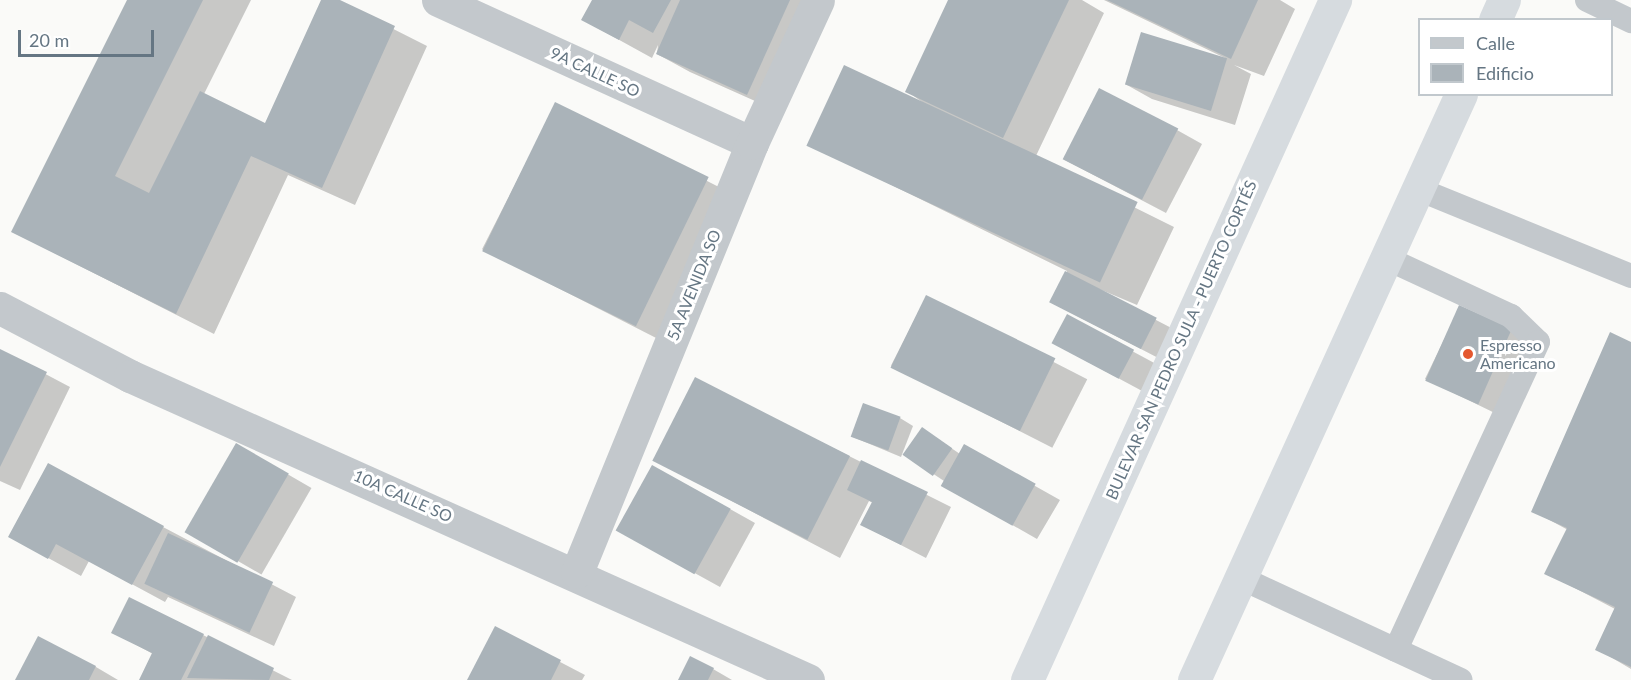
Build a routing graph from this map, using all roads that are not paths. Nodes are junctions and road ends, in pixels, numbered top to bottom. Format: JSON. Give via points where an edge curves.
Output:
{"nodes":[{"id":1,"x":438,"y":0,"type":"edge"},
{"id":2,"x":818,"y":0,"type":"edge"},
{"id":3,"x":1335,"y":0,"type":"edge"},
{"id":4,"x":1504,"y":0,"type":"edge"},
{"id":5,"x":1587,"y":0,"type":"edge"},
{"id":6,"x":1496,"y":18,"type":"edge"},
{"id":7,"x":1631,"y":21,"type":"edge"},
{"id":8,"x":1460,"y":96,"type":"edge"},
{"id":9,"x":752,"y":143,"type":"junction"},
{"id":10,"x":1418,"y":189,"type":"junction"},
{"id":11,"x":1386,"y":258,"type":"junction"},
{"id":12,"x":1631,"y":276,"type":"edge"},
{"id":13,"x":0,"y":308,"type":"edge"},
{"id":14,"x":577,"y":572,"type":"junction"},
{"id":15,"x":1240,"y":578,"type":"junction"},
{"id":16,"x":1396,"y":650,"type":"junction"},
{"id":17,"x":808,"y":680,"type":"edge"},
{"id":18,"x":1027,"y":680,"type":"edge"},
{"id":19,"x":1194,"y":680,"type":"edge"},
{"id":20,"x":1461,"y":680,"type":"edge"}],
"edges":[{"from":1,"to":9,"type":"street","name":"9A CALLE SO"},
{"from":2,"to":9,"type":"street","name":"5A AVENIDA SO"},
{"from":3,"to":18,"type":"highway","name":"BULEVAR SAN PEDRO SULA - PUERTO CORTÉS"},
{"from":4,"to":6,"type":"highway"},
{"from":5,"to":7,"type":"lane"},
{"from":8,"to":10,"type":"highway"},
{"from":9,"to":14,"type":"street","name":"5A AVENIDA SO"},
{"from":10,"to":11,"type":"highway"},
{"from":10,"to":12,"type":"lane"},
{"from":11,"to":15,"type":"highway"},
{"from":11,"to":16,"type":"lane","via":[[1511,316],[1538,342]]},
{"from":13,"to":14,"type":"street","name":"10A CALLE SO","via":[[130,376]]},
{"from":14,"to":17,"type":"street","name":"10A CALLE SO"},
{"from":15,"to":16,"type":"lane"},
{"from":15,"to":19,"type":"highway"},
{"from":16,"to":20,"type":"lane"}]}
